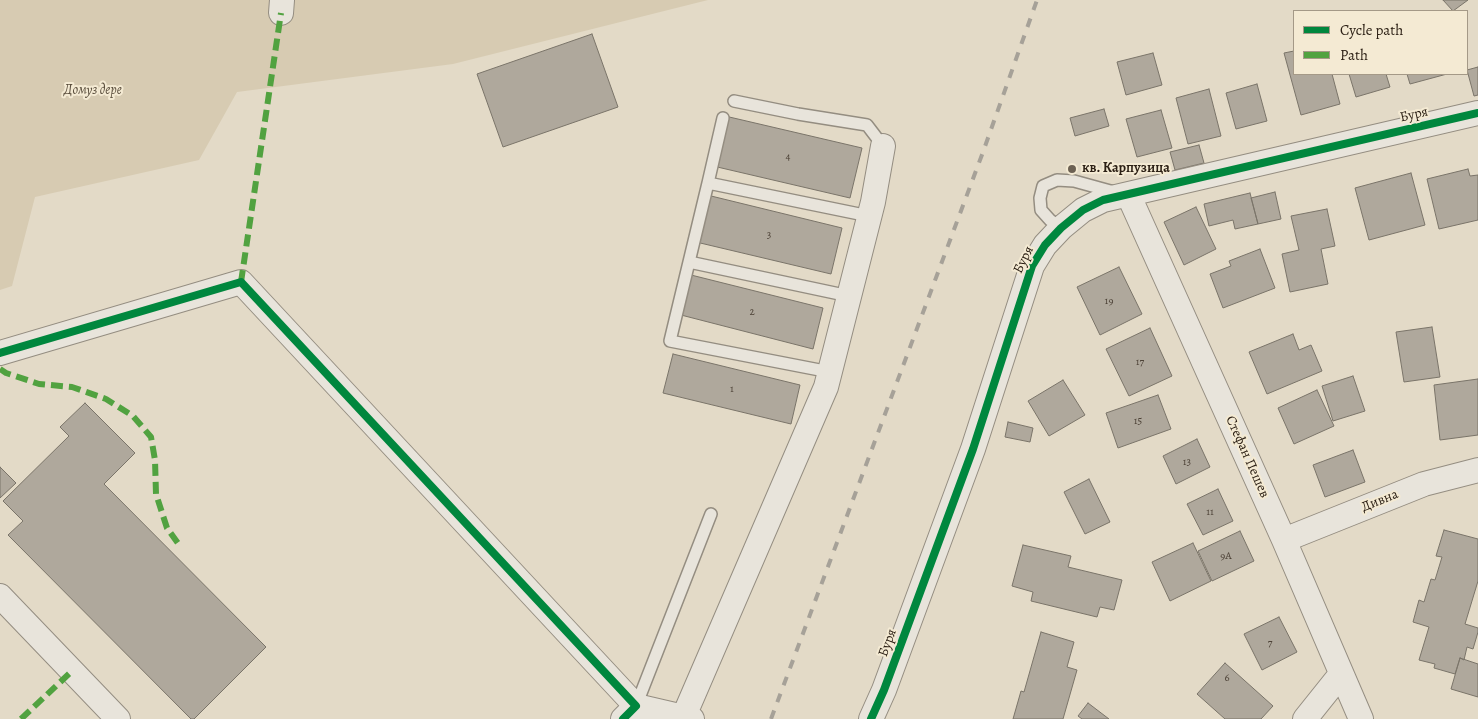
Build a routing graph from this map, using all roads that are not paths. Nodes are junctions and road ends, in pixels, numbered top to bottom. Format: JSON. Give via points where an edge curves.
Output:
{"nodes":[{"id":1,"x":734,"y":100,"type":"dead end"},
{"id":2,"x":1478,"y":113,"type":"edge"},
{"id":3,"x":723,"y":118,"type":"dead end"},
{"id":4,"x":883,"y":146,"type":"joint"},
{"id":5,"x":708,"y":183,"type":"junction"},
{"id":6,"x":1128,"y":196,"type":"junction"},
{"id":7,"x":869,"y":216,"type":"junction"},
{"id":8,"x":1061,"y":228,"type":"junction"},
{"id":9,"x":689,"y":262,"type":"junction"},
{"id":10,"x":849,"y":296,"type":"junction"},
{"id":11,"x":0,"y":353,"type":"edge"},
{"id":12,"x":830,"y":372,"type":"junction"},
{"id":13,"x":1478,"y":470,"type":"edge"},
{"id":14,"x":711,"y":514,"type":"dead end"},
{"id":15,"x":1284,"y":540,"type":"junction"},
{"id":16,"x":0,"y":596,"type":"edge"},
{"id":17,"x":1341,"y":674,"type":"junction"},
{"id":18,"x":629,"y":713,"type":"edge"},
{"id":19,"x":688,"y":717,"type":"edge"},
{"id":20,"x":118,"y":719,"type":"edge"},
{"id":21,"x":871,"y":719,"type":"edge"},
{"id":22,"x":1305,"y":719,"type":"edge"},
{"id":23,"x":1361,"y":719,"type":"edge"}],
"edges":[{"from":1,"to":4,"type":"lane","via":[[867,125]]},
{"from":2,"to":6,"type":"street","name":"Буря"},
{"from":3,"to":5,"type":"lane"},
{"from":4,"to":7,"type":"street"},
{"from":5,"to":7,"type":"lane"},
{"from":5,"to":9,"type":"lane"},
{"from":6,"to":8,"type":"street","name":"Буря","via":[[1103,200],[1083,210]]},
{"from":6,"to":8,"type":"lane","name":"Буря","via":[[1074,181],[1057,180],[1043,186],[1041,210]]},
{"from":6,"to":15,"type":"street","name":"Стефан Пешев"},
{"from":7,"to":10,"type":"street"},
{"from":8,"to":21,"type":"street","name":"Буря","via":[[1032,266],[973,449]]},
{"from":9,"to":10,"type":"lane"},
{"from":9,"to":12,"type":"lane","via":[[670,341]]},
{"from":10,"to":12,"type":"street"},
{"from":11,"to":18,"type":"street","via":[[241,282]]},
{"from":12,"to":19,"type":"street"},
{"from":13,"to":15,"type":"street","name":"Дивна","via":[[1424,484]]},
{"from":14,"to":18,"type":"lane"},
{"from":15,"to":17,"type":"street","name":"Стефан Пешев"},
{"from":16,"to":20,"type":"street"},
{"from":17,"to":22,"type":"street"},
{"from":17,"to":23,"type":"street","name":"Стефан Пешев"},
{"from":18,"to":19,"type":"street"}]}
